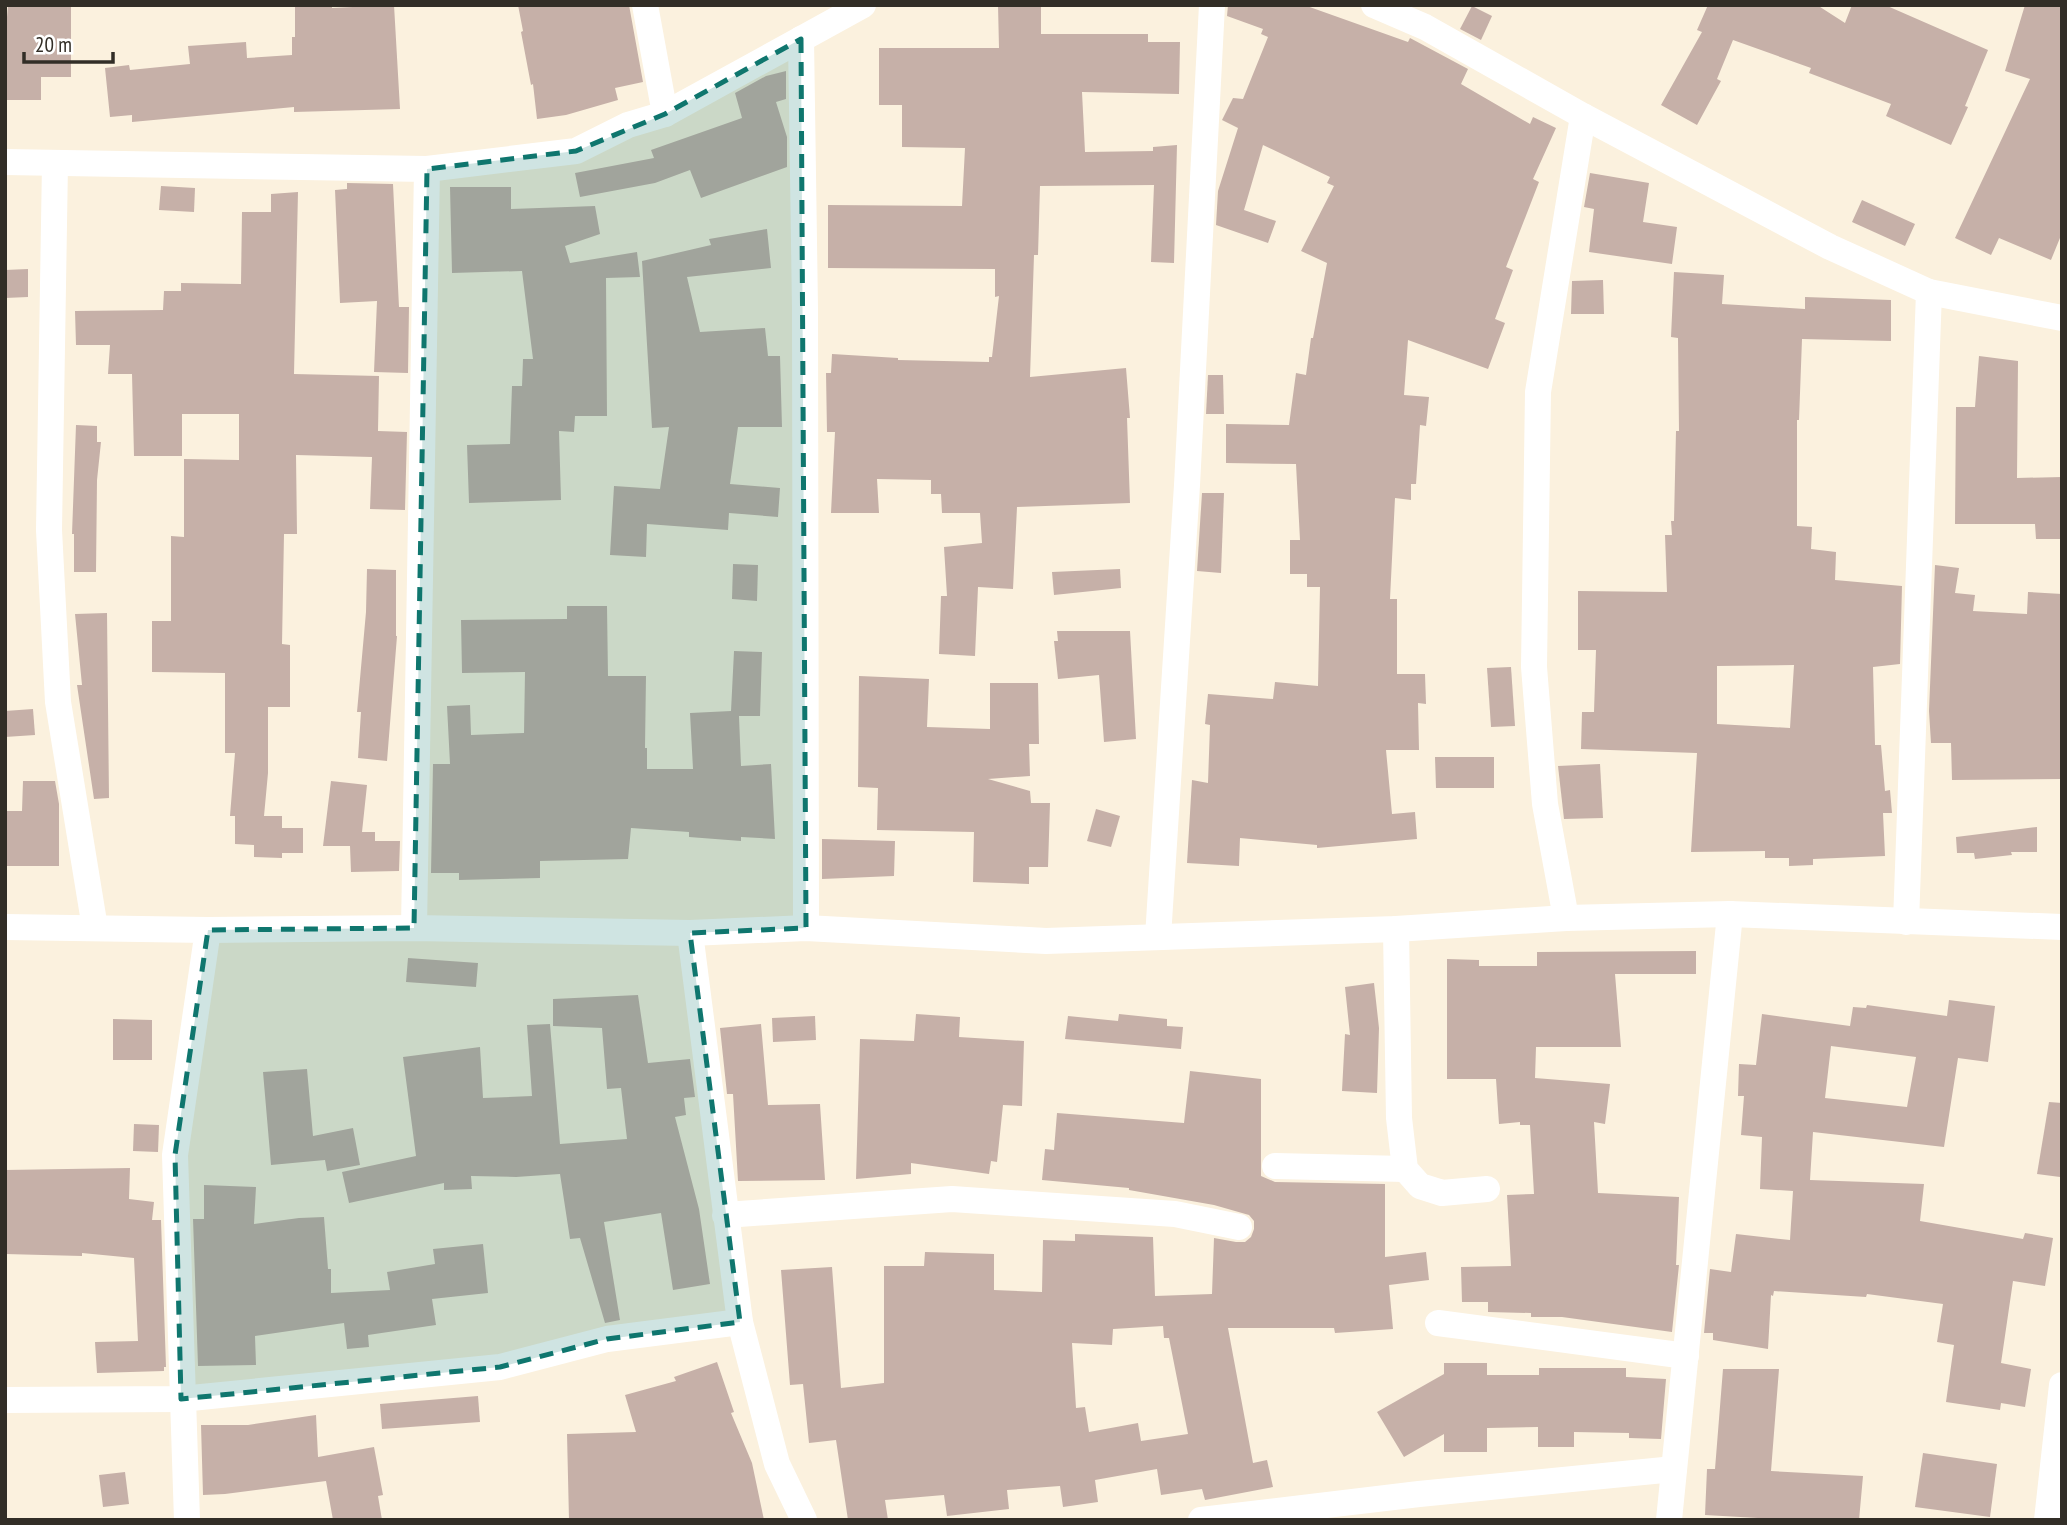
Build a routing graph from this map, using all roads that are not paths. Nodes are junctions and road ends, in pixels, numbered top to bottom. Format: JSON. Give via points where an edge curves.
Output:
{"nodes":[{"id":1,"x":645,"y":5,"type":"edge"},
{"id":2,"x":863,"y":5,"type":"edge"},
{"id":3,"x":1212,"y":5,"type":"edge"},
{"id":4,"x":1374,"y":5,"type":"edge"},
{"id":5,"x":801,"y":39,"type":"junction"},
{"id":6,"x":665,"y":114,"type":"junction"},
{"id":7,"x":1583,"y":116,"type":"junction"},
{"id":8,"x":5,"y":162,"type":"edge"},
{"id":9,"x":55,"y":163,"type":"junction"},
{"id":10,"x":427,"y":169,"type":"junction"},
{"id":11,"x":1929,"y":292,"type":"junction"},
{"id":12,"x":2062,"y":318,"type":"edge"},
{"id":13,"x":1730,"y":914,"type":"junction"},
{"id":14,"x":1566,"y":918,"type":"junction"},
{"id":15,"x":1906,"y":922,"type":"junction"},
{"id":16,"x":2062,"y":927,"type":"edge"},
{"id":17,"x":5,"y":928,"type":"edge"},
{"id":18,"x":95,"y":928,"type":"junction"},
{"id":19,"x":414,"y":928,"type":"junction"},
{"id":20,"x":806,"y":928,"type":"junction"},
{"id":21,"x":1396,"y":929,"type":"junction"},
{"id":22,"x":208,"y":930,"type":"junction"},
{"id":23,"x":690,"y":933,"type":"junction"},
{"id":24,"x":1158,"y":937,"type":"junction"},
{"id":25,"x":1275,"y":1166,"type":"dead end"},
{"id":26,"x":1405,"y":1169,"type":"junction"},
{"id":27,"x":1487,"y":1189,"type":"dead end"},
{"id":28,"x":725,"y":1214,"type":"junction"},
{"id":29,"x":1239,"y":1227,"type":"dead end"},
{"id":30,"x":740,"y":1322,"type":"junction"},
{"id":31,"x":1438,"y":1324,"type":"dead end"},
{"id":32,"x":1686,"y":1356,"type":"junction"},
{"id":33,"x":2062,"y":1385,"type":"edge"},
{"id":34,"x":181,"y":1399,"type":"junction"},
{"id":35,"x":5,"y":1400,"type":"edge"},
{"id":36,"x":1674,"y":1469,"type":"junction"},
{"id":37,"x":2056,"y":1482,"type":"edge"},
{"id":38,"x":187,"y":1520,"type":"edge"},
{"id":39,"x":804,"y":1520,"type":"edge"},
{"id":40,"x":1201,"y":1520,"type":"edge"},
{"id":41,"x":1669,"y":1520,"type":"edge"},
{"id":42,"x":2047,"y":1520,"type":"edge"}],
"edges":[{"from":1,"to":6,"type":"street"},
{"from":2,"to":5,"type":"street"},
{"from":3,"to":24,"type":"street"},
{"from":4,"to":7,"type":"street","via":[[1425,27]]},
{"from":5,"to":6,"type":"street"},
{"from":5,"to":20,"type":"street"},
{"from":6,"to":10,"type":"street","via":[[628,125],[576,151]]},
{"from":7,"to":11,"type":"street","via":[[1830,247]]},
{"from":7,"to":14,"type":"street","via":[[1538,392],[1535,667],[1545,804]]},
{"from":8,"to":9,"type":"street"},
{"from":9,"to":10,"type":"street"},
{"from":9,"to":18,"type":"street","via":[[49,530],[58,702]]},
{"from":10,"to":19,"type":"street"},
{"from":11,"to":12,"type":"street"},
{"from":11,"to":15,"type":"street"},
{"from":13,"to":14,"type":"street"},
{"from":13,"to":15,"type":"street"},
{"from":13,"to":32,"type":"street"},
{"from":14,"to":21,"type":"street"},
{"from":15,"to":16,"type":"street"},
{"from":17,"to":18,"type":"street"},
{"from":18,"to":22,"type":"street"},
{"from":19,"to":22,"type":"street"},
{"from":19,"to":23,"type":"street"},
{"from":20,"to":23,"type":"street"},
{"from":20,"to":24,"type":"street","via":[[1046,942]]},
{"from":21,"to":24,"type":"street"},
{"from":21,"to":26,"type":"street","via":[[1399,1118]]},
{"from":22,"to":34,"type":"street","via":[[175,1155]]},
{"from":23,"to":28,"type":"street"},
{"from":25,"to":26,"type":"street"},
{"from":26,"to":27,"type":"street","via":[[1420,1186],[1442,1193]]},
{"from":28,"to":29,"type":"street","via":[[952,1199],[1175,1214]]},
{"from":28,"to":30,"type":"street"},
{"from":30,"to":34,"type":"street","via":[[607,1339],[500,1367]]},
{"from":30,"to":39,"type":"street","via":[[777,1464]]},
{"from":31,"to":32,"type":"street"},
{"from":32,"to":36,"type":"street"},
{"from":33,"to":37,"type":"street"},
{"from":34,"to":35,"type":"street"},
{"from":34,"to":38,"type":"street"},
{"from":36,"to":40,"type":"street"},
{"from":36,"to":41,"type":"street"},
{"from":37,"to":42,"type":"street"}]}
